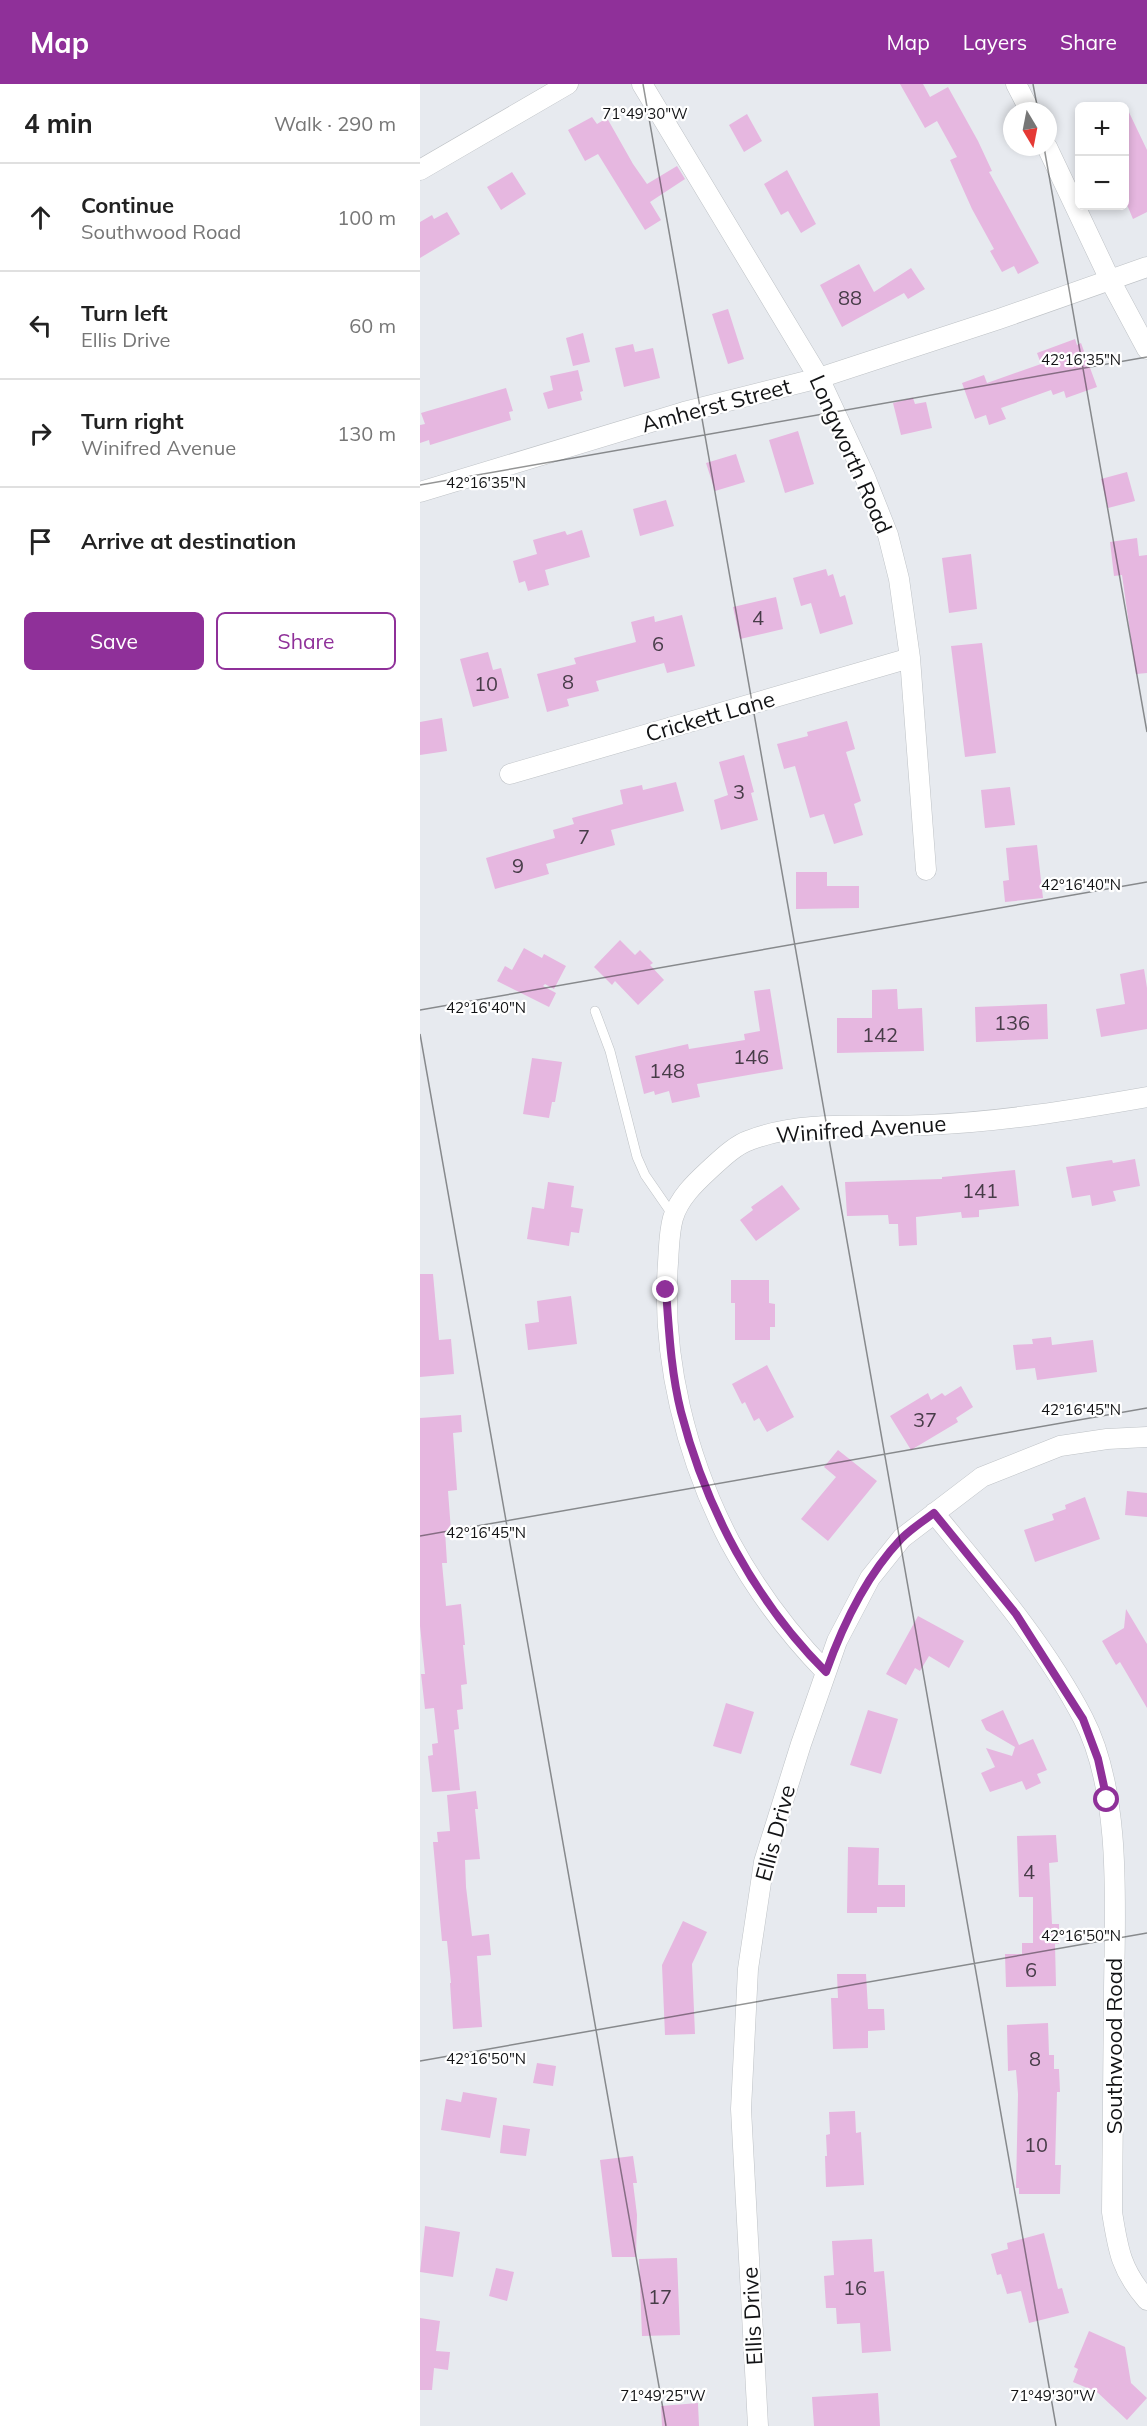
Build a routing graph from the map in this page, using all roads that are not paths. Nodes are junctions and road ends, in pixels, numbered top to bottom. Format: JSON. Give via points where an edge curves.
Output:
{"nodes":[{"id":1,"x":568,"y":84,"type":"edge"},
{"id":2,"x":642,"y":84,"type":"edge"},
{"id":3,"x":1016,"y":84,"type":"edge"},
{"id":4,"x":1025,"y":102,"type":"edge"},
{"id":5,"x":1051,"y":156,"type":"edge"},
{"id":6,"x":420,"y":170,"type":"edge"},
{"id":7,"x":1147,"y":267,"type":"edge"},
{"id":8,"x":1110,"y":280,"type":"junction"},
{"id":9,"x":1147,"y":349,"type":"edge"},
{"id":10,"x":819,"y":378,"type":"junction"},
{"id":11,"x":420,"y":492,"type":"edge"},
{"id":12,"x":910,"y":658,"type":"junction"},
{"id":13,"x":510,"y":774,"type":"dead end"},
{"id":14,"x":926,"y":870,"type":"dead end"},
{"id":15,"x":595,"y":1011,"type":"dead end"},
{"id":16,"x":1147,"y":1097,"type":"edge"},
{"id":17,"x":674,"y":1217,"type":"junction"},
{"id":18,"x":1147,"y":1437,"type":"edge"},
{"id":19,"x":934,"y":1513,"type":"junction"},
{"id":20,"x":826,"y":1672,"type":"junction"},
{"id":21,"x":1147,"y":2300,"type":"edge"},
{"id":22,"x":758,"y":2426,"type":"edge"}],
"edges":[{"from":1,"to":6,"type":"street"},
{"from":2,"to":10,"type":"street","name":"Longworth Road"},
{"from":3,"to":4,"type":"street"},
{"from":5,"to":8,"type":"street"},
{"from":7,"to":8,"type":"street","name":"Amherst Street"},
{"from":8,"to":9,"type":"street"},
{"from":8,"to":10,"type":"street","name":"Amherst Street"},
{"from":10,"to":11,"type":"street","name":"Amherst Street","via":[[684,412]]},
{"from":10,"to":12,"type":"street","name":"Longworth Road","via":[[888,535],[899,579]]},
{"from":12,"to":13,"type":"street","name":"Crickett Lane"},
{"from":12,"to":14,"type":"street","name":"Longworth Road"},
{"from":15,"to":17,"type":"lane","via":[[610,1051],[637,1157]]},
{"from":16,"to":17,"type":"street","name":"Winifred Avenue","via":[[1037,1116],[784,1130],[747,1140],[720,1159],[688,1191]]},
{"from":17,"to":20,"type":"street","name":"Winifred Avenue","via":[[666,1290],[670,1352],[681,1412],[702,1478],[729,1540],[762,1596]]},
{"from":18,"to":19,"type":"street","name":"Ellis Drive","via":[[1060,1446],[982,1477]]},
{"from":19,"to":20,"type":"street","name":"Ellis Drive","via":[[902,1538],[870,1578],[837,1641]]},
{"from":19,"to":21,"type":"street","name":"Southwood Road","via":[[1016,1614],[1083,1719],[1098,1759],[1107,1800],[1114,1900],[1112,2212],[1124,2268]]},
{"from":20,"to":22,"type":"street","name":"Ellis Drive","via":[[764,1862],[748,1969],[741,2109]]}]}
